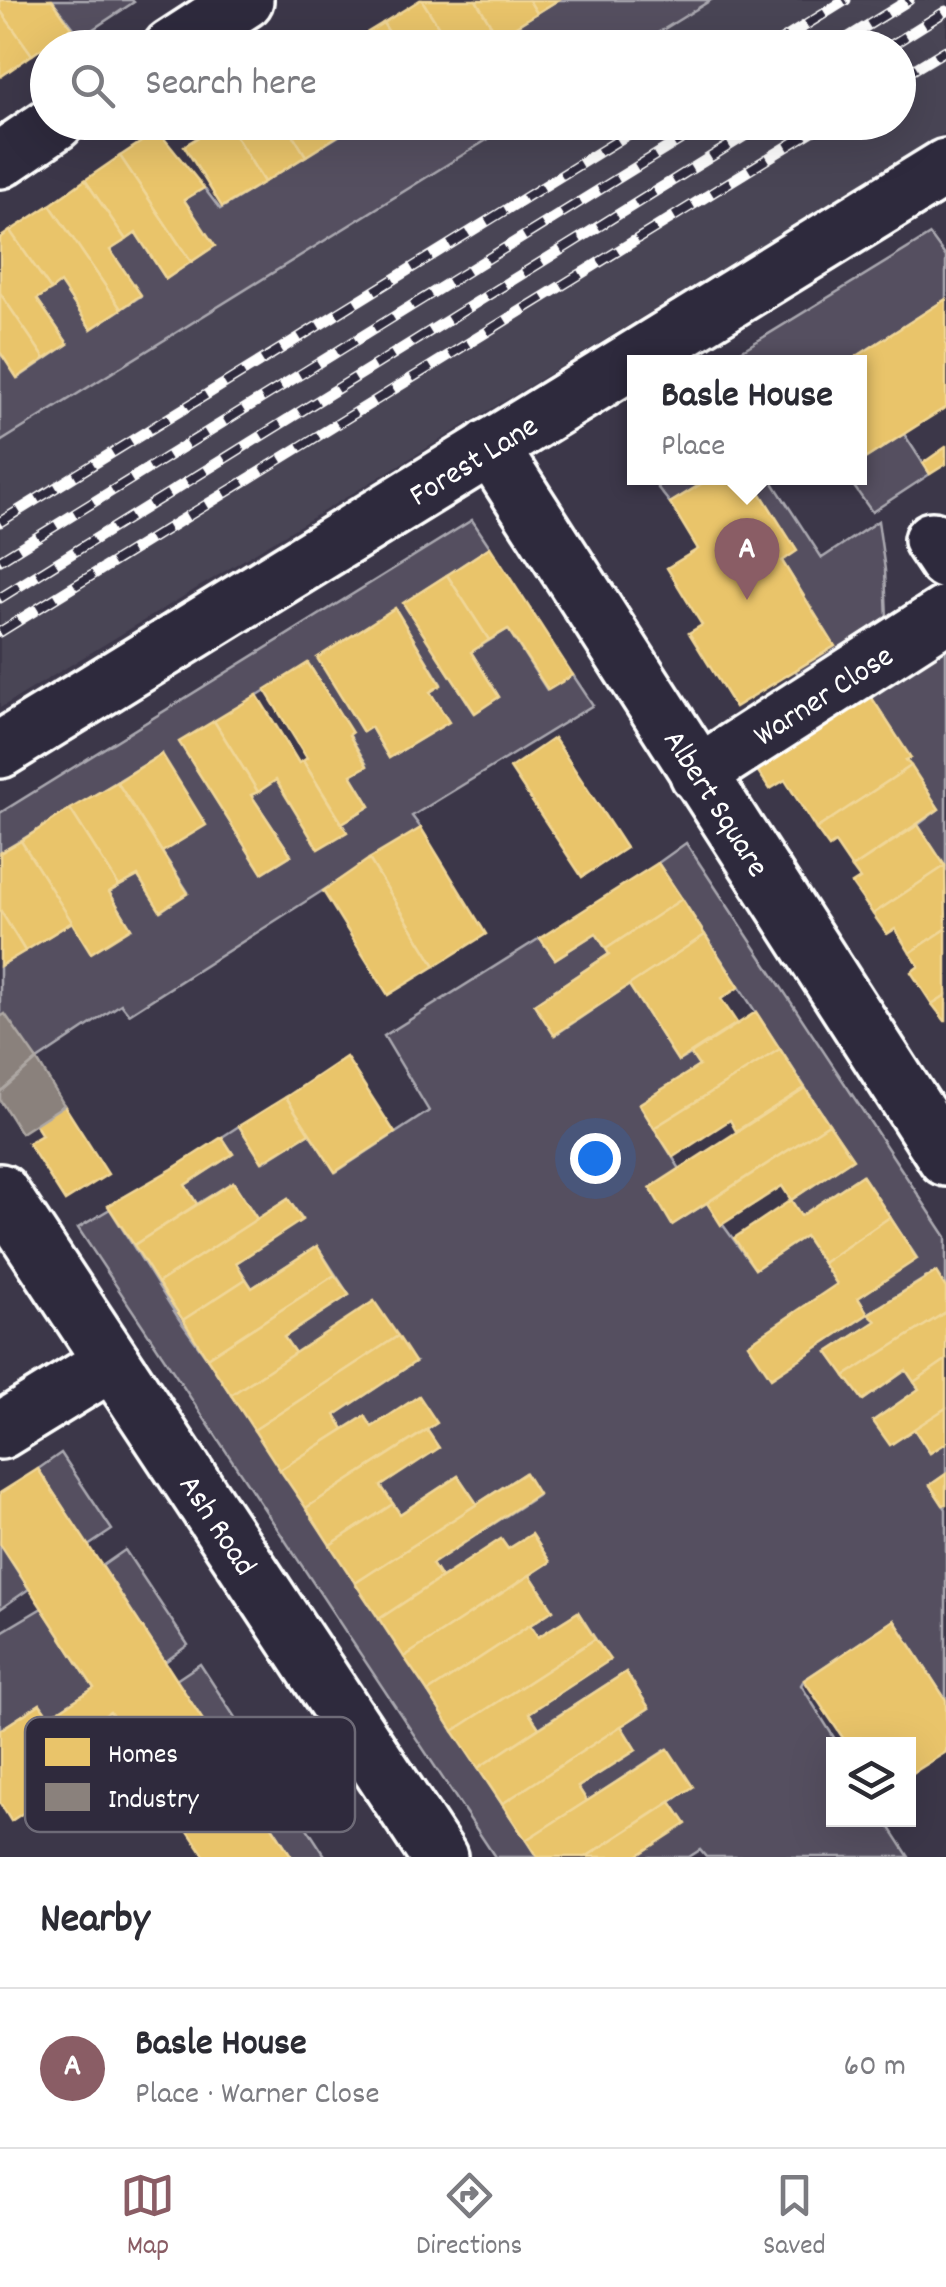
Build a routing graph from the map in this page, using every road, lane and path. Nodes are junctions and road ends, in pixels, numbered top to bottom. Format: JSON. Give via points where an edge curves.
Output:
{"nodes":[{"id":1,"x":244,"y":0,"type":"edge"},
{"id":2,"x":198,"y":30,"type":"edge"},
{"id":3,"x":30,"y":140,"type":"edge"},
{"id":4,"x":0,"y":160,"type":"edge"},
{"id":5,"x":946,"y":167,"type":"edge"},
{"id":6,"x":641,"y":355,"type":"edge"},
{"id":7,"x":627,"y":364,"type":"edge"},
{"id":8,"x":490,"y":448,"type":"junction"},
{"id":9,"x":946,"y":614,"type":"edge"},
{"id":10,"x":0,"y":750,"type":"edge"},
{"id":11,"x":698,"y":774,"type":"junction"},
{"id":12,"x":946,"y":1158,"type":"edge"},
{"id":13,"x":0,"y":1192,"type":"edge"},
{"id":14,"x":112,"y":1362,"type":"junction"},
{"id":15,"x":0,"y":1431,"type":"edge"},
{"id":16,"x":347,"y":1717,"type":"edge"},
{"id":17,"x":355,"y":1730,"type":"edge"},
{"id":18,"x":439,"y":1857,"type":"edge"}],
"edges":[{"from":1,"to":2,"type":"street"},
{"from":3,"to":4,"type":"street"},
{"from":5,"to":6,"type":"street","name":"Forest Lane"},
{"from":7,"to":8,"type":"street","name":"Forest Lane"},
{"from":8,"to":10,"type":"street","name":"Forest Lane"},
{"from":8,"to":11,"type":"street","name":"Albert Square"},
{"from":9,"to":11,"type":"street","name":"Warner Close"},
{"from":11,"to":12,"type":"street","name":"Albert Square"},
{"from":13,"to":14,"type":"street","name":"Ash Road"},
{"from":14,"to":15,"type":"street"},
{"from":14,"to":16,"type":"street","name":"Ash Road"},
{"from":17,"to":18,"type":"street","name":"Ash Road"}]}
